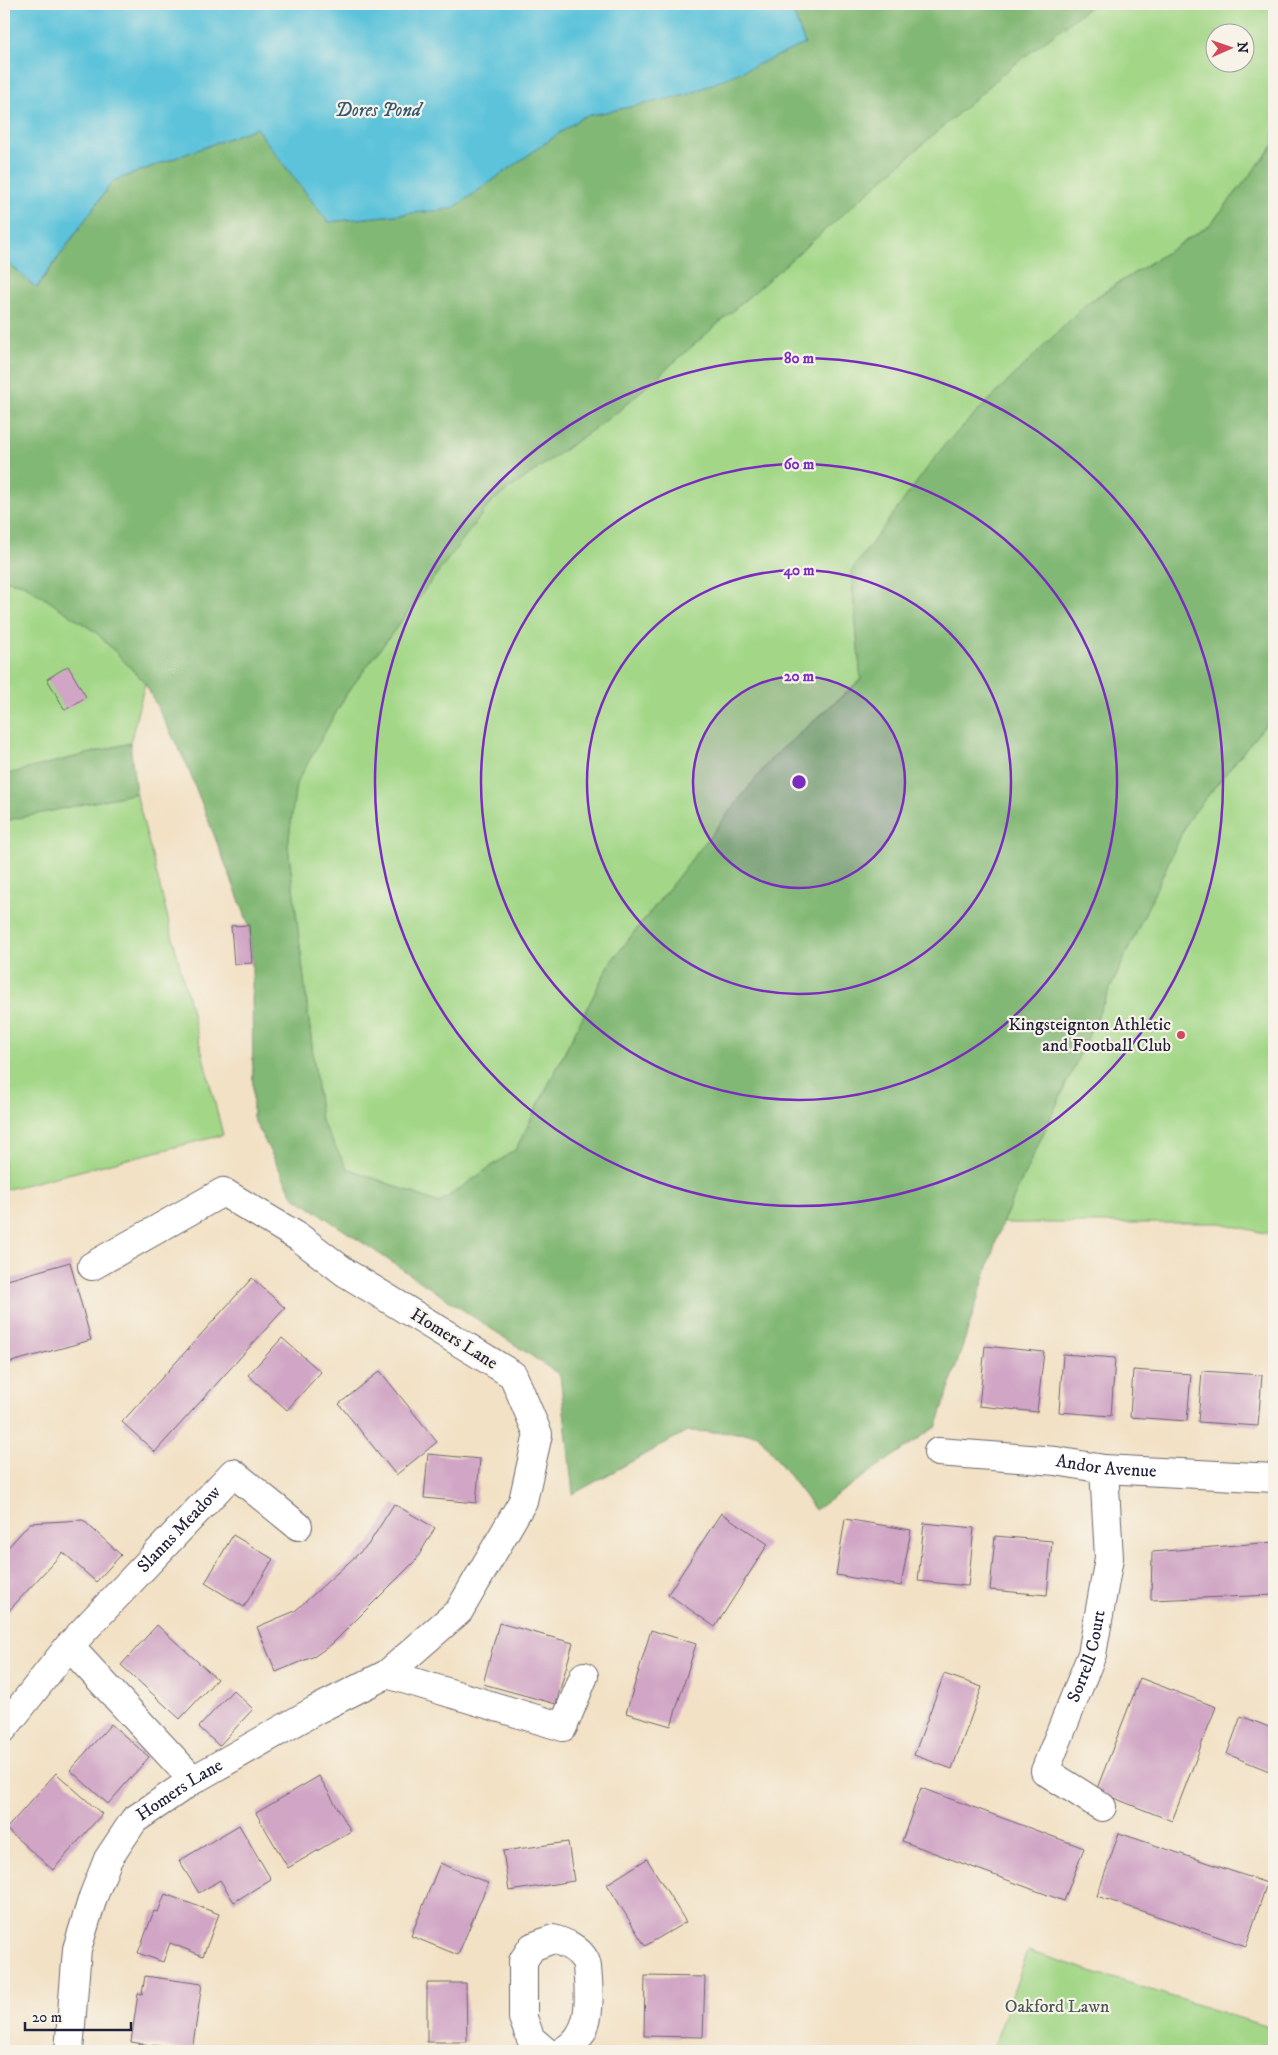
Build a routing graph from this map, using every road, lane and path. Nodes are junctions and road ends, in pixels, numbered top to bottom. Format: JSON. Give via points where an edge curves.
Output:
{"nodes":[{"id":1,"x":92,"y":1266,"type":"dead end"},
{"id":2,"x":938,"y":1452,"type":"dead end"},
{"id":3,"x":1104,"y":1469,"type":"junction"},
{"id":4,"x":1274,"y":1478,"type":"edge"},
{"id":5,"x":298,"y":1526,"type":"dead end"},
{"id":6,"x":69,"y":1646,"type":"junction"},
{"id":7,"x":387,"y":1674,"type":"junction"},
{"id":8,"x":584,"y":1676,"type":"dead end"},
{"id":9,"x":4,"y":1728,"type":"edge"},
{"id":10,"x":194,"y":1780,"type":"junction"},
{"id":11,"x":1102,"y":1807,"type":"dead end"},
{"id":12,"x":68,"y":2051,"type":"edge"},
{"id":13,"x":544,"y":2051,"type":"edge"},
{"id":14,"x":563,"y":2051,"type":"edge"}],
"edges":[{"from":1,"to":7,"type":"street","name":"Homers Lane","via":[[223,1192],[300,1238],[346,1273],[513,1375],[538,1434],[523,1501],[459,1611]]},
{"from":2,"to":3,"type":"street","name":"Andor Avenue","via":[[1056,1461]]},
{"from":3,"to":4,"type":"street","name":"Andor Avenue"},
{"from":3,"to":11,"type":"street","name":"Sorrell Court","via":[[1108,1558],[1092,1654],[1045,1771]]},
{"from":5,"to":6,"type":"street","name":"Slanns Meadow","via":[[234,1473]]},
{"from":6,"to":9,"type":"street","name":"Slanns Meadow"},
{"from":6,"to":10,"type":"street"},
{"from":7,"to":8,"type":"street","via":[[562,1727]]},
{"from":7,"to":10,"type":"street","name":"Homers Lane","via":[[316,1710]]},
{"from":10,"to":12,"type":"street","name":"Homers Lane","via":[[134,1820],[108,1858],[77,1949]]},
{"from":13,"to":14,"type":"street","via":[[531,2039],[522,2018],[523,1961],[532,1947],[553,1939],[572,1946],[586,1961],[590,2003],[585,2027],[572,2046]]}]}
